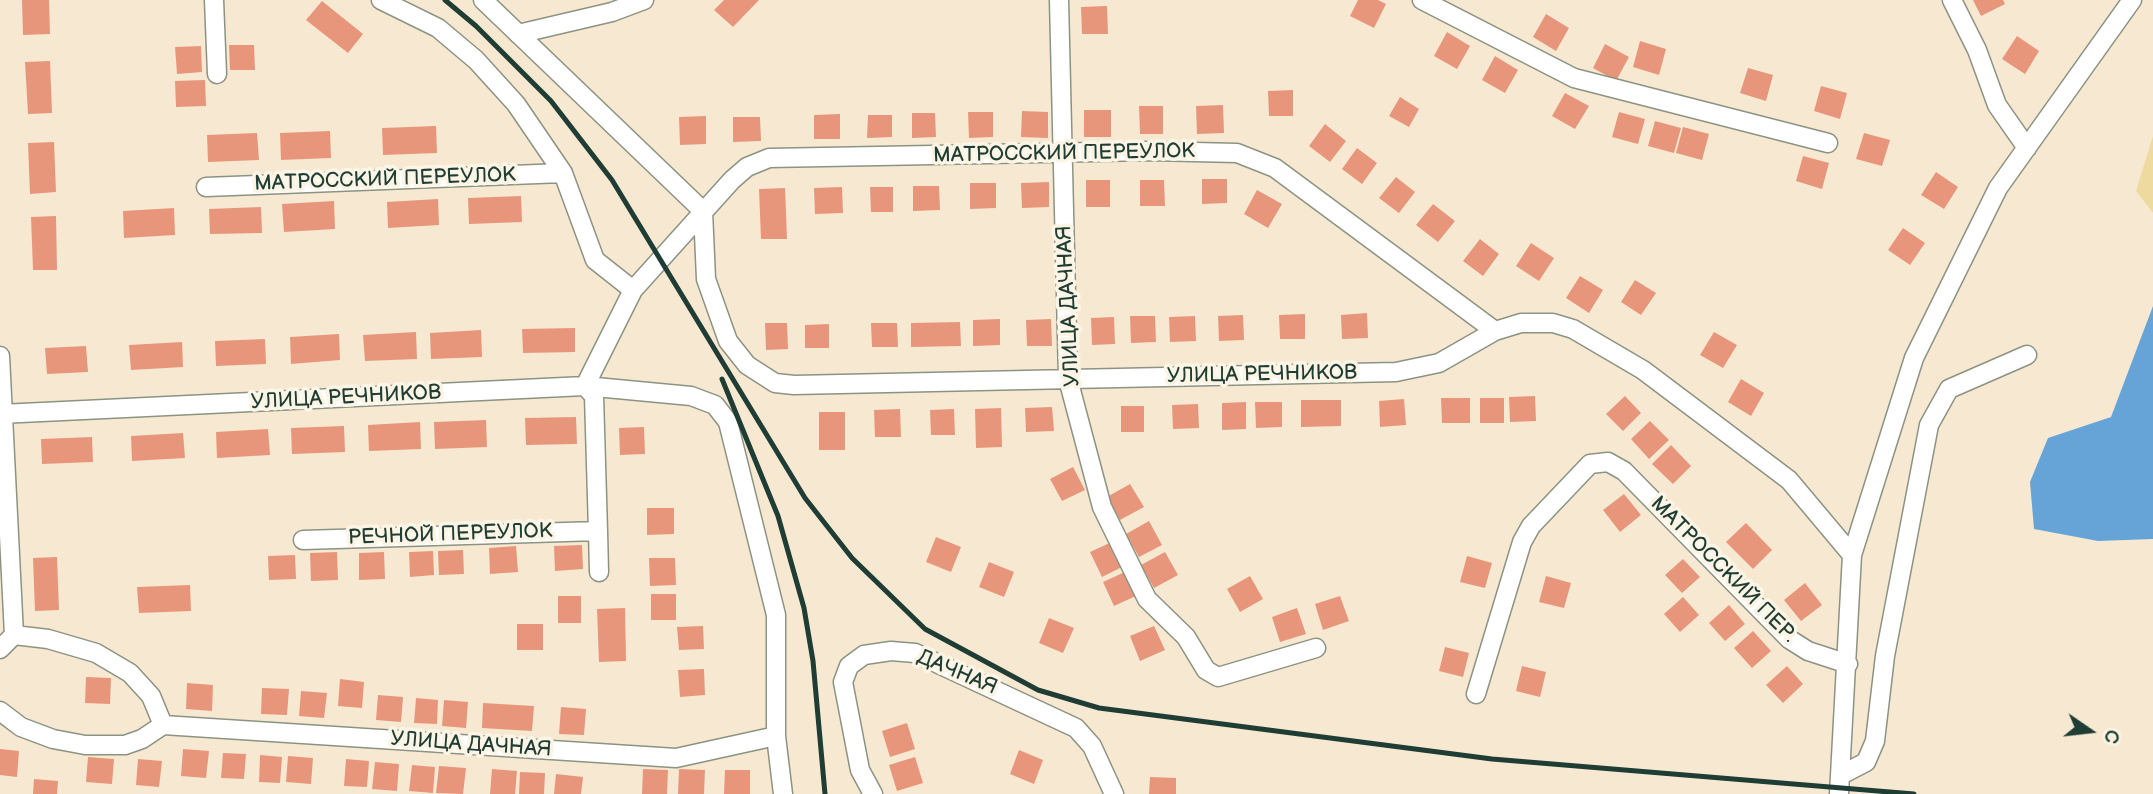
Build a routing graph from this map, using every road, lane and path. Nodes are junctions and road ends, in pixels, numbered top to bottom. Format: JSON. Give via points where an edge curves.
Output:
{"nodes":[{"id":1,"x":214,"y":0,"type":"edge"},
{"id":2,"x":381,"y":0,"type":"edge"},
{"id":3,"x":483,"y":0,"type":"edge"},
{"id":4,"x":644,"y":0,"type":"edge"},
{"id":5,"x":1059,"y":0,"type":"edge"},
{"id":6,"x":1422,"y":0,"type":"edge"},
{"id":7,"x":1952,"y":0,"type":"edge"},
{"id":8,"x":2132,"y":0,"type":"edge"},
{"id":9,"x":518,"y":34,"type":"junction"},
{"id":10,"x":217,"y":74,"type":"dead end"},
{"id":11,"x":1828,"y":143,"type":"dead end"},
{"id":12,"x":2027,"y":148,"type":"junction"},
{"id":13,"x":1064,"y":154,"type":"junction"},
{"id":14,"x":563,"y":173,"type":"junction"},
{"id":15,"x":206,"y":187,"type":"dead end"},
{"id":16,"x":703,"y":211,"type":"junction"},
{"id":17,"x":633,"y":290,"type":"junction"},
{"id":18,"x":1495,"y":331,"type":"junction"},
{"id":19,"x":2027,"y":355,"type":"dead end"},
{"id":20,"x":0,"y":356,"type":"edge"},
{"id":21,"x":1068,"y":379,"type":"junction"},
{"id":22,"x":585,"y":386,"type":"junction"},
{"id":23,"x":1,"y":414,"type":"edge"},
{"id":24,"x":598,"y":531,"type":"junction"},
{"id":25,"x":303,"y":540,"type":"dead end"},
{"id":26,"x":1852,"y":555,"type":"junction"},
{"id":27,"x":599,"y":572,"type":"dead end"},
{"id":28,"x":13,"y":635,"type":"junction"},
{"id":29,"x":1316,"y":648,"type":"dead end"},
{"id":30,"x":0,"y":649,"type":"edge"},
{"id":31,"x":1848,"y":664,"type":"junction"},
{"id":32,"x":1476,"y":694,"type":"dead end"},
{"id":33,"x":0,"y":711,"type":"edge"},
{"id":34,"x":163,"y":725,"type":"junction"},
{"id":35,"x":776,"y":736,"type":"junction"},
{"id":36,"x":1841,"y":775,"type":"junction"},
{"id":37,"x":783,"y":794,"type":"edge"},
{"id":38,"x":873,"y":794,"type":"edge"},
{"id":39,"x":1114,"y":794,"type":"edge"},
{"id":40,"x":1839,"y":794,"type":"edge"}],
"edges":[{"from":1,"to":10,"type":"street"},
{"from":2,"to":14,"type":"street","via":[[438,28],[477,60],[516,104]]},
{"from":3,"to":9,"type":"street"},
{"from":4,"to":9,"type":"street"},
{"from":5,"to":13,"type":"street","name":"УЛИЦА ДАЧНАЯ"},
{"from":6,"to":11,"type":"street","via":[[1574,78]]},
{"from":7,"to":12,"type":"street","via":[[1997,104]]},
{"from":8,"to":12,"type":"street"},
{"from":9,"to":16,"type":"street"},
{"from":12,"to":26,"type":"street","via":[[1998,188],[1914,358]]},
{"from":13,"to":16,"type":"street","name":"МАТРОССКИЙ ПЕРЕУЛОК","via":[[769,158],[747,167]]},
{"from":13,"to":18,"type":"street","name":"МАТРОССКИЙ ПЕРЕУЛОК","via":[[1237,153],[1275,168]]},
{"from":13,"to":21,"type":"street","name":"УЛИЦА ДАЧНАЯ"},
{"from":14,"to":15,"type":"street","name":"МАТРОССКИЙ ПЕРЕУЛОК"},
{"from":14,"to":17,"type":"street","via":[[595,260]]},
{"from":16,"to":17,"type":"street","name":"МАТРОССКИЙ ПЕРЕУЛОК"},
{"from":16,"to":21,"type":"street","name":"УЛИЦА РЕЧНИКОВ","via":[[706,279],[729,341],[747,365],[775,383]]},
{"from":17,"to":22,"type":"street"},
{"from":18,"to":21,"type":"street","name":"УЛИЦА РЕЧНИКОВ","via":[[1439,363],[1395,372]]},
{"from":18,"to":26,"type":"street","name":"УЛИЦА РЕЧНИКОВ","via":[[1521,323],[1553,323],[1573,329],[1643,370],[1788,480]]},
{"from":19,"to":36,"type":"street","via":[[1948,388],[1929,425],[1885,656],[1875,741],[1866,762]]},
{"from":20,"to":23,"type":"street"},
{"from":21,"to":29,"type":"street","name":"УЛИЦА ДАЧНАЯ","via":[[1102,507],[1147,599],[1186,637],[1206,670],[1218,677]]},
{"from":22,"to":23,"type":"street","name":"УЛИЦА РЕЧНИКОВ"},
{"from":22,"to":24,"type":"street","via":[[594,397]]},
{"from":22,"to":35,"type":"street","name":"УЛИЦА РЕЧНИКОВ","via":[[691,396],[715,405],[727,422],[776,615]]},
{"from":23,"to":28,"type":"street"},
{"from":24,"to":25,"type":"street","name":"РЕЧНОЙ ПЕРЕУЛОК"},
{"from":24,"to":27,"type":"street"},
{"from":26,"to":31,"type":"street"},
{"from":28,"to":30,"type":"street"},
{"from":28,"to":34,"type":"street","via":[[48,639],[96,653],[119,666],[151,696]]},
{"from":31,"to":32,"type":"street","name":"МАТРОССКИЙ ПЕР.","via":[[1808,651],[1789,639],[1624,471],[1608,462],[1590,464],[1531,526],[1522,542]]},
{"from":31,"to":36,"type":"street"},
{"from":33,"to":34,"type":"street","via":[[21,727],[86,745],[125,745]]},
{"from":34,"to":35,"type":"street","name":"УЛИЦА ДАЧНАЯ","via":[[676,758]]},
{"from":35,"to":37,"type":"street"},
{"from":36,"to":40,"type":"street"},
{"from":38,"to":39,"type":"street","name":"ДАЧНАЯ","via":[[860,770],[843,682],[849,666],[864,655],[891,651],[915,653],[1076,728],[1092,746]]}]}
